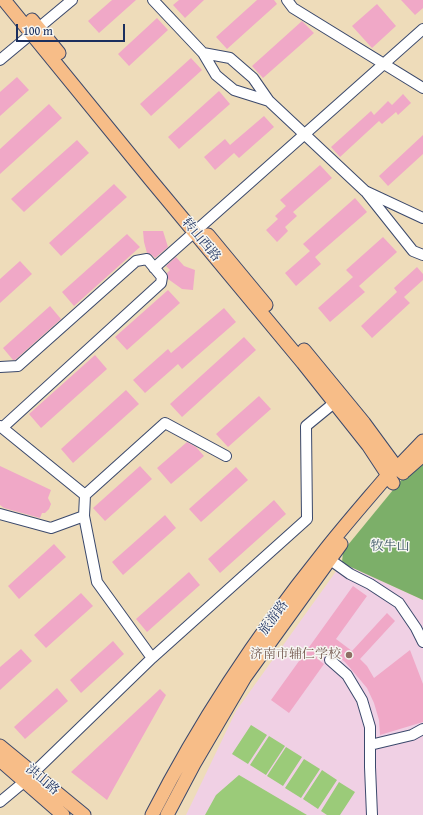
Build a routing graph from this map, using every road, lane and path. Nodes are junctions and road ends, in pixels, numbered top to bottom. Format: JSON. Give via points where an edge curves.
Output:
{"nodes":[{"id":1,"x":4,"y":0,"type":"edge"},
{"id":2,"x":16,"y":0,"type":"edge"},
{"id":3,"x":72,"y":0,"type":"edge"},
{"id":4,"x":153,"y":0,"type":"edge"},
{"id":5,"x":287,"y":0,"type":"edge"},
{"id":6,"x":423,"y":29,"type":"edge"},
{"id":7,"x":35,"y":31,"type":"junction"},
{"id":8,"x":203,"y":53,"type":"junction"},
{"id":9,"x":0,"y":60,"type":"edge"},
{"id":10,"x":384,"y":64,"type":"junction"},
{"id":11,"x":423,"y":88,"type":"edge"},
{"id":12,"x":269,"y":101,"type":"junction"},
{"id":13,"x":305,"y":135,"type":"junction"},
{"id":14,"x":364,"y":191,"type":"junction"},
{"id":15,"x":423,"y":218,"type":"edge"},
{"id":16,"x":198,"y":230,"type":"junction"},
{"id":17,"x":423,"y":255,"type":"edge"},
{"id":18,"x":154,"y":268,"type":"junction"},
{"id":19,"x":0,"y":367,"type":"edge"},
{"id":20,"x":334,"y":403,"type":"junction"},
{"id":21,"x":1,"y":427,"type":"edge"},
{"id":22,"x":423,"y":441,"type":"edge"},
{"id":23,"x":423,"y":454,"type":"edge"},
{"id":24,"x":226,"y":456,"type":"dead end"},
{"id":25,"x":395,"y":475,"type":"junction"},
{"id":26,"x":85,"y":495,"type":"junction"},
{"id":27,"x":0,"y":514,"type":"edge"},
{"id":28,"x":84,"y":516,"type":"junction"},
{"id":29,"x":329,"y":559,"type":"junction"},
{"id":30,"x":423,"y":642,"type":"edge"},
{"id":31,"x":152,"y":658,"type":"junction"},
{"id":32,"x":330,"y":660,"type":"dead end"},
{"id":33,"x":423,"y":729,"type":"edge"},
{"id":34,"x":370,"y":745,"type":"junction"},
{"id":35,"x":0,"y":746,"type":"edge"},
{"id":36,"x":0,"y":760,"type":"edge"},
{"id":37,"x":29,"y":777,"type":"junction"},
{"id":38,"x":0,"y":802,"type":"edge"},
{"id":39,"x":63,"y":815,"type":"edge"},
{"id":40,"x":84,"y":815,"type":"edge"},
{"id":41,"x":152,"y":815,"type":"edge"},
{"id":42,"x":167,"y":815,"type":"edge"},
{"id":43,"x":372,"y":815,"type":"edge"}],
"edges":[{"from":1,"to":7,"type":"main road","name":"转山西路"},
{"from":2,"to":7,"type":"main road","name":"转山西路"},
{"from":3,"to":7,"type":"street"},
{"from":4,"to":8,"type":"street"},
{"from":5,"to":10,"type":"street","via":[[293,8]]},
{"from":6,"to":10,"type":"street"},
{"from":7,"to":9,"type":"street"},
{"from":7,"to":16,"type":"main road","name":"转山西路"},
{"from":8,"to":12,"type":"street","via":[[216,75],[234,90]]},
{"from":8,"to":12,"type":"street","via":[[230,58],[253,78]]},
{"from":10,"to":11,"type":"street"},
{"from":10,"to":13,"type":"street"},
{"from":12,"to":13,"type":"street"},
{"from":13,"to":14,"type":"street"},
{"from":13,"to":16,"type":"street"},
{"from":14,"to":15,"type":"street"},
{"from":14,"to":17,"type":"street","via":[[413,251]]},
{"from":16,"to":18,"type":"street"},
{"from":16,"to":20,"type":"main road","name":"转山西路"},
{"from":16,"to":25,"type":"main road","name":"转山西路","via":[[364,423]]},
{"from":18,"to":19,"type":"street","via":[[147,259],[136,261],[18,366]]},
{"from":18,"to":21,"type":"street","via":[[162,277],[161,283]]},
{"from":20,"to":25,"type":"main road","name":"转山西路"},
{"from":20,"to":31,"type":"street","via":[[306,426],[307,519]]},
{"from":21,"to":26,"type":"street"},
{"from":22,"to":25,"type":"main road","name":"旅游路"},
{"from":23,"to":25,"type":"main road","name":"旅游路"},
{"from":24,"to":26,"type":"street","via":[[165,423]]},
{"from":25,"to":29,"type":"main road","name":"旅游路"},
{"from":25,"to":41,"type":"main road","name":"旅游路","via":[[322,553],[265,630],[209,712]]},
{"from":26,"to":28,"type":"street"},
{"from":27,"to":28,"type":"street","via":[[52,528]]},
{"from":28,"to":31,"type":"street","via":[[97,582]]},
{"from":29,"to":30,"type":"street","via":[[399,603]]},
{"from":29,"to":42,"type":"main road","name":"旅游路","via":[[245,677]]},
{"from":31,"to":37,"type":"street"},
{"from":32,"to":34,"type":"street","via":[[348,675],[362,700],[370,728]]},
{"from":33,"to":34,"type":"street","via":[[412,735]]},
{"from":34,"to":43,"type":"street"},
{"from":35,"to":37,"type":"main road","name":"洪山路"},
{"from":36,"to":37,"type":"main road","name":"洪山路"},
{"from":37,"to":38,"type":"street"},
{"from":37,"to":39,"type":"main road","name":"洪山路"},
{"from":37,"to":40,"type":"main road","name":"洪山路"}]}
